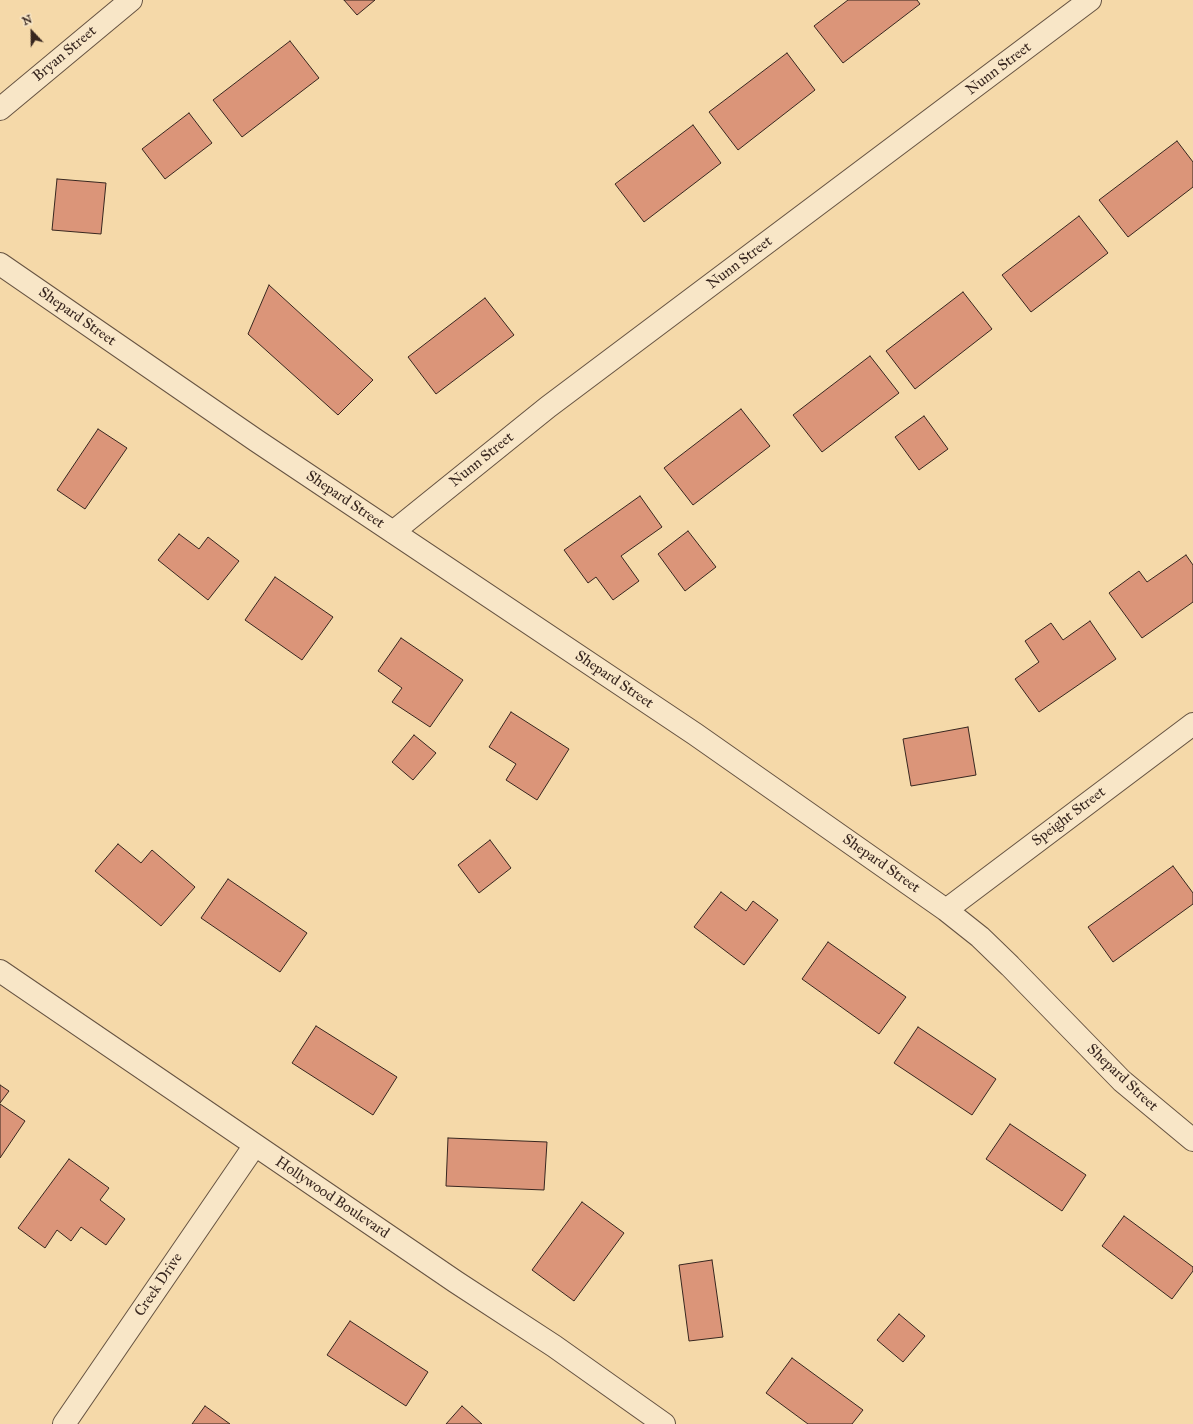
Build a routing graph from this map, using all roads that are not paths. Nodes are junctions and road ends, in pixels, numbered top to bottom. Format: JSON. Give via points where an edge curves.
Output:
{"nodes":[{"id":1,"x":131,"y":0,"type":"edge"},
{"id":2,"x":1090,"y":0,"type":"edge"},
{"id":3,"x":0,"y":109,"type":"edge"},
{"id":4,"x":0,"y":264,"type":"edge"},
{"id":5,"x":393,"y":532,"type":"junction"},
{"id":6,"x":1193,"y":724,"type":"edge"},
{"id":7,"x":946,"y":910,"type":"junction"},
{"id":8,"x":0,"y":971,"type":"edge"},
{"id":9,"x":1193,"y":1140,"type":"edge"},
{"id":10,"x":255,"y":1145,"type":"junction"},
{"id":11,"x":64,"y":1424,"type":"edge"},
{"id":12,"x":664,"y":1424,"type":"edge"}],
"edges":[{"from":1,"to":3,"type":"street","name":"Bryan Street"},
{"from":2,"to":5,"type":"street","name":"Nunn Street","via":[[548,407]]},
{"from":4,"to":5,"type":"street","name":"Shepard Street"},
{"from":5,"to":7,"type":"street","name":"Shepard Street","via":[[702,738]]},
{"from":6,"to":7,"type":"street","name":"Speight Street"},
{"from":7,"to":9,"type":"street","name":"Shepard Street","via":[[980,937],[1010,966],[1122,1081]]},
{"from":8,"to":10,"type":"street","name":"Hollywood Boulevard"},
{"from":10,"to":11,"type":"street","name":"Creek Drive"},
{"from":10,"to":12,"type":"street","name":"Hollywood Boulevard","via":[[554,1346]]}]}
